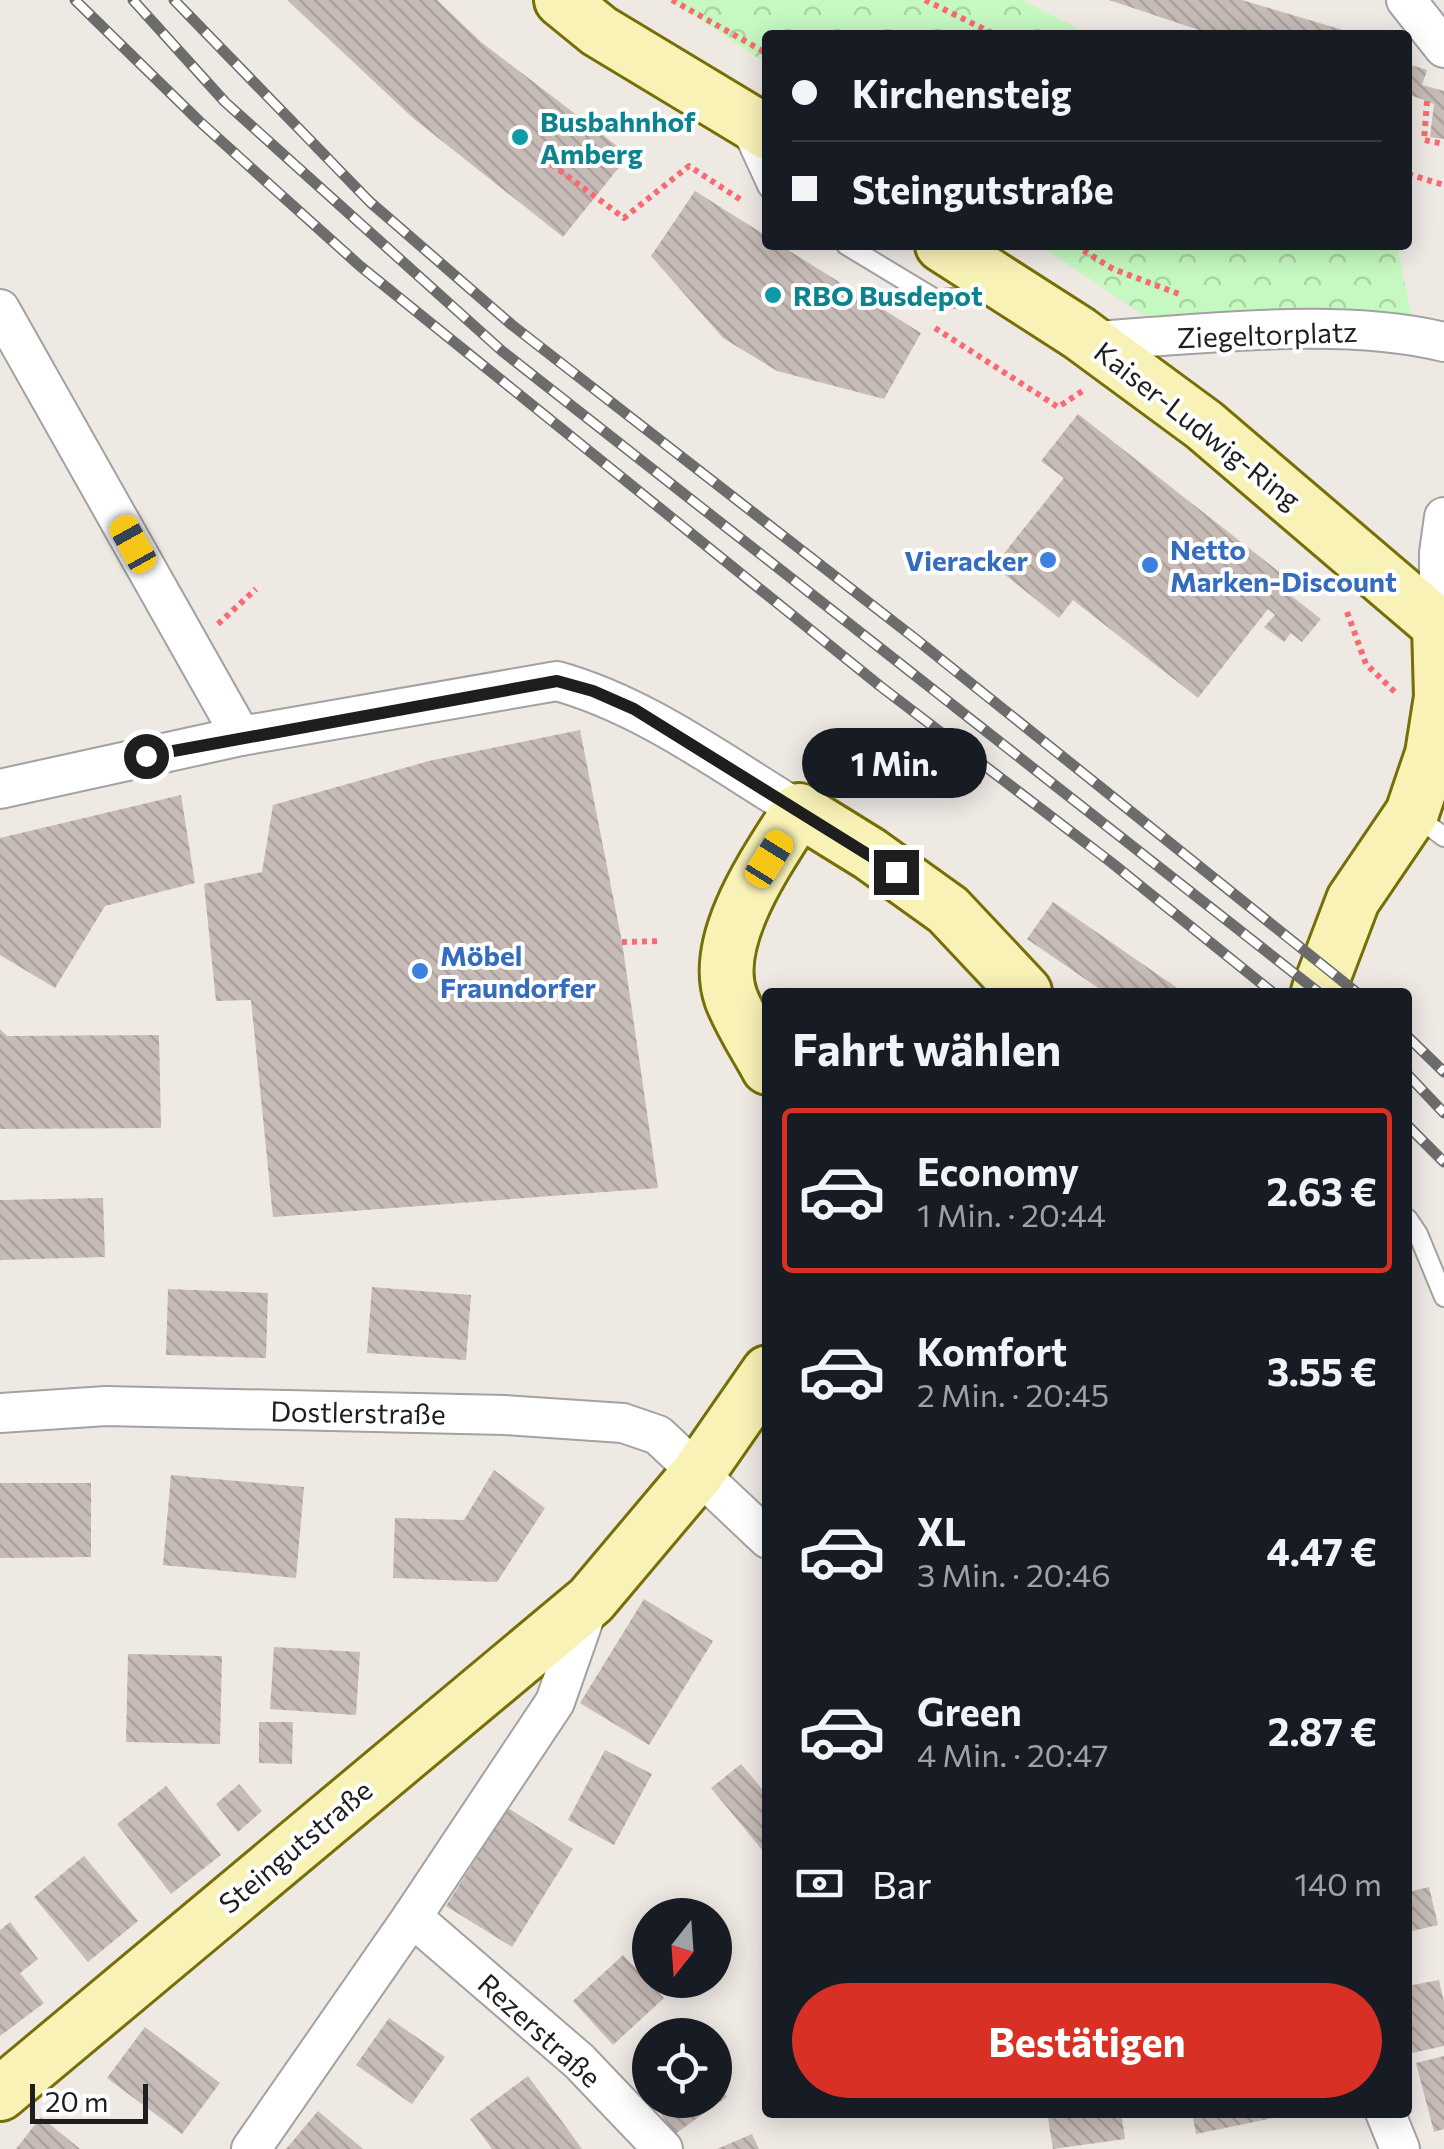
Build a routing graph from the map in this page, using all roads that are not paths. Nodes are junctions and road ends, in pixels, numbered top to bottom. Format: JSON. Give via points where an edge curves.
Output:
{"nodes":[{"id":1,"x":561,"y":0,"type":"edge"},
{"id":2,"x":1406,"y":0,"type":"edge"},
{"id":3,"x":1444,"y":48,"type":"edge"},
{"id":4,"x":750,"y":122,"type":"edge"},
{"id":5,"x":762,"y":166,"type":"edge"},
{"id":6,"x":854,"y":250,"type":"edge"},
{"id":7,"x":950,"y":250,"type":"edge"},
{"id":8,"x":1012,"y":290,"type":"junction"},
{"id":9,"x":0,"y":309,"type":"edge"},
{"id":10,"x":1090,"y":341,"type":"junction"},
{"id":11,"x":1444,"y":342,"type":"edge"},
{"id":12,"x":1444,"y":517,"type":"edge"},
{"id":13,"x":1442,"y":625,"type":"edge"},
{"id":14,"x":241,"y":736,"type":"junction"},
{"id":15,"x":0,"y":789,"type":"edge"},
{"id":16,"x":799,"y":810,"type":"junction"},
{"id":17,"x":1433,"y":820,"type":"edge"},
{"id":18,"x":1021,"y":988,"type":"edge"},
{"id":19,"x":1320,"y":988,"type":"edge"},
{"id":20,"x":762,"y":1057,"type":"edge"},
{"id":21,"x":1412,"y":1225,"type":"edge"},
{"id":22,"x":1444,"y":1297,"type":"edge"},
{"id":23,"x":762,"y":1381,"type":"edge"},
{"id":24,"x":0,"y":1414,"type":"edge"},
{"id":25,"x":698,"y":1473,"type":"junction"},
{"id":26,"x":762,"y":1533,"type":"edge"},
{"id":27,"x":591,"y":1600,"type":"junction"},
{"id":28,"x":412,"y":1917,"type":"junction"},
{"id":29,"x":0,"y":2094,"type":"edge"},
{"id":30,"x":1387,"y":2118,"type":"edge"},
{"id":31,"x":255,"y":2147,"type":"edge"},
{"id":32,"x":663,"y":2149,"type":"edge"},
{"id":33,"x":1400,"y":2149,"type":"edge"}],
"edges":[{"from":1,"to":4,"type":"street","via":[[599,32]]},
{"from":2,"to":3,"type":"street"},
{"from":4,"to":5,"type":"lane"},
{"from":6,"to":8,"type":"lane","via":[[937,300]]},
{"from":7,"to":8,"type":"street","name":"Kaiser-Ludwig-Ring"},
{"from":8,"to":10,"type":"street","name":"Kaiser-Ludwig-Ring"},
{"from":9,"to":14,"type":"street"},
{"from":10,"to":11,"type":"street","name":"Ziegeltorplatz","via":[[1388,331]]},
{"from":10,"to":13,"type":"street","name":"Kaiser-Ludwig-Ring","via":[[1204,424]]},
{"from":12,"to":13,"type":"street"},
{"from":13,"to":17,"type":"street"},
{"from":13,"to":17,"type":"street","via":[[1407,702],[1405,756]]},
{"from":14,"to":15,"type":"street"},
{"from":14,"to":16,"type":"street","via":[[557,681],[634,709]]},
{"from":16,"to":18,"type":"street","via":[[948,910]]},
{"from":16,"to":20,"type":"street","via":[[742,907],[727,968],[730,996]]},
{"from":17,"to":19,"type":"street","via":[[1353,900]]},
{"from":21,"to":22,"type":"lane"},
{"from":23,"to":25,"type":"street","name":"Steingutstraße"},
{"from":24,"to":25,"type":"street","name":"Dostlerstraße","via":[[106,1406],[623,1423],[658,1435]]},
{"from":25,"to":26,"type":"street","name":"Dostlerstraße"},
{"from":25,"to":27,"type":"street","name":"Steingutstraße"},
{"from":27,"to":28,"type":"street","name":"Steingutstraße","via":[[555,1702]]},
{"from":27,"to":29,"type":"street","name":"Steingutstraße"},
{"from":28,"to":31,"type":"street","name":"Steingutstraße"},
{"from":28,"to":32,"type":"street","name":"Rezerstraße","via":[[579,2062]]},
{"from":30,"to":33,"type":"street"}]}
